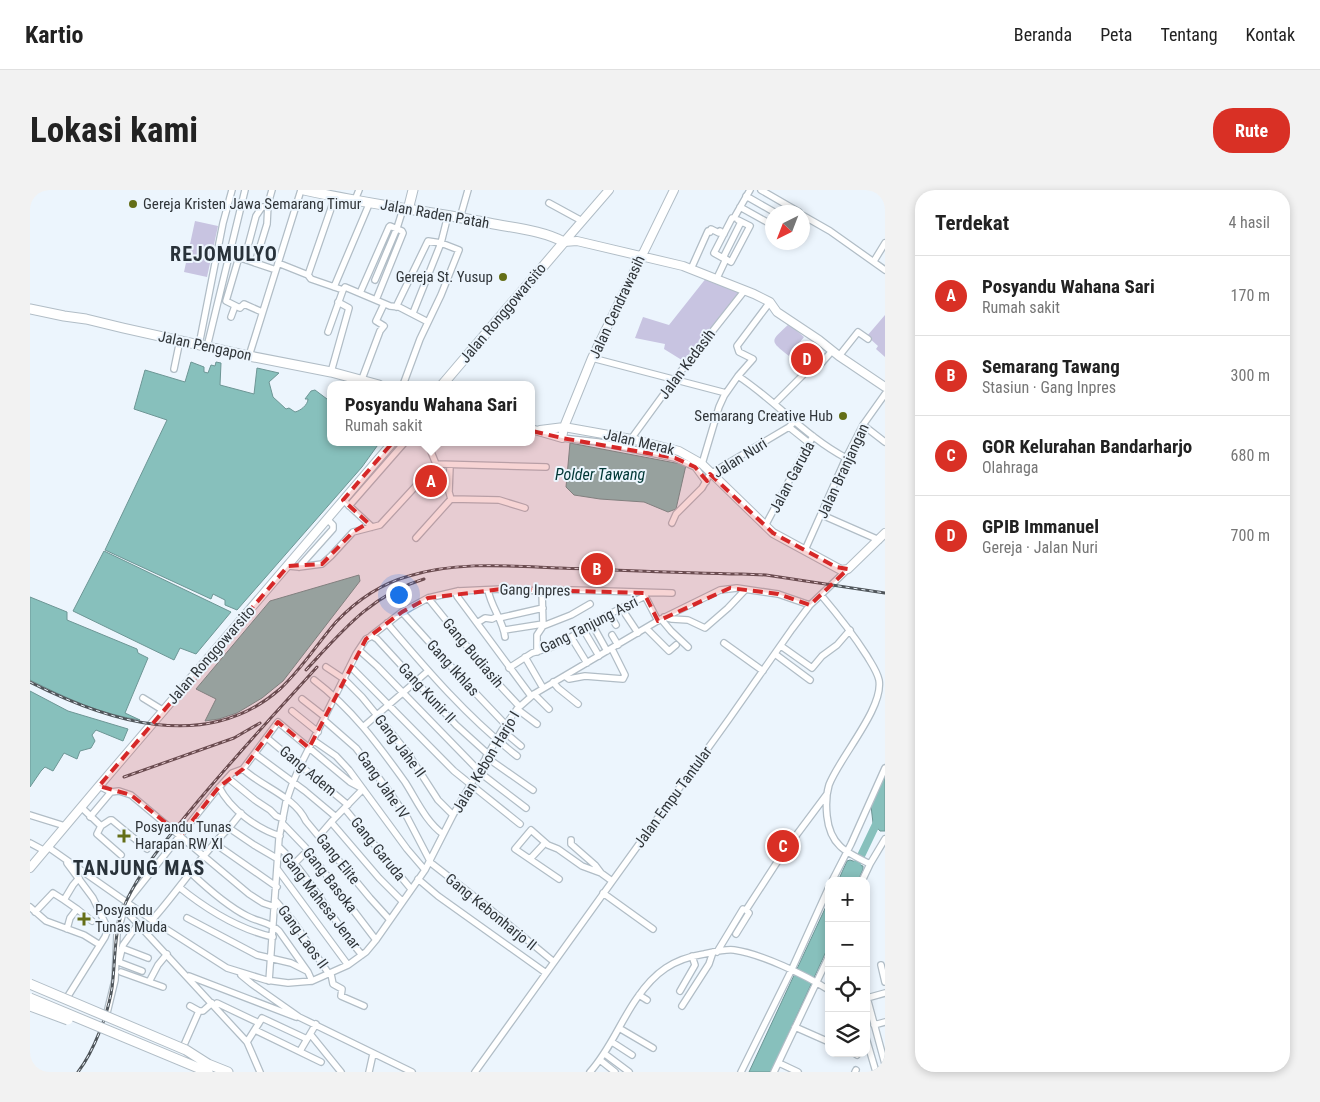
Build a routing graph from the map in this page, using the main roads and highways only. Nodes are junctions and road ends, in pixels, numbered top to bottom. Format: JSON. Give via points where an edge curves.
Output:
{"nodes":[{"id":1,"x":307,"y":190,"type":"edge"},
{"id":2,"x":413,"y":190,"type":"edge"},
{"id":3,"x":609,"y":190,"type":"edge"},
{"id":4,"x":674,"y":190,"type":"edge"},
{"id":5,"x":405,"y":210,"type":"junction"},
{"id":6,"x":564,"y":242,"type":"junction"},
{"id":7,"x":641,"y":255,"type":"junction"},
{"id":8,"x":30,"y":309,"type":"edge"},
{"id":9,"x":368,"y":381,"type":"edge"},
{"id":10,"x":445,"y":381,"type":"edge"},
{"id":11,"x":885,"y":387,"type":"edge"},
{"id":12,"x":535,"y":429,"type":"edge"},
{"id":13,"x":540,"y":430,"type":"junction"},
{"id":14,"x":563,"y":432,"type":"junction"},
{"id":15,"x":390,"y":446,"type":"edge"},
{"id":16,"x":882,"y":537,"type":"edge"},
{"id":17,"x":848,"y":570,"type":"joint"},
{"id":18,"x":31,"y":866,"type":"edge"},
{"id":19,"x":30,"y":980,"type":"edge"},
{"id":20,"x":30,"y":984,"type":"edge"},
{"id":21,"x":30,"y":990,"type":"edge"},
{"id":22,"x":30,"y":998,"type":"edge"},
{"id":23,"x":30,"y":1004,"type":"edge"},
{"id":24,"x":87,"y":1025,"type":"road end"},
{"id":25,"x":100,"y":1027,"type":"junction"},
{"id":26,"x":208,"y":1068,"type":"edge"},
{"id":27,"x":228,"y":1072,"type":"edge"}],
"edges":[{"from":1,"to":5,"type":"highway","name":"Jalan Raden Patah"},
{"from":2,"to":5,"type":"highway"},
{"from":3,"to":6,"type":"main road"},
{"from":4,"to":7,"type":"main road","name":"Jalan Cendrawasih"},
{"from":5,"to":6,"type":"highway","name":"Jalan Raden Patah","via":[[448,215],[555,237]]},
{"from":6,"to":7,"type":"main road","via":[[573,240]]},
{"from":6,"to":10,"type":"highway","name":"Jalan Ronggowarsito"},
{"from":7,"to":11,"type":"main road","via":[[717,278],[770,302],[777,312]]},
{"from":7,"to":14,"type":"main road","name":"Jalan Cendrawasih","via":[[592,358]]},
{"from":8,"to":9,"type":"highway","name":"Jalan Pengapon"},
{"from":12,"to":13,"type":"main road"},
{"from":13,"to":14,"type":"main road"},
{"from":13,"to":14,"type":"main road"},
{"from":14,"to":17,"type":"main road","name":"Jalan Merak","via":[[631,439],[679,451],[702,464],[773,533],[836,568]]},
{"from":15,"to":18,"type":"main road","name":"Jalan Ronggowarsito","via":[[346,503],[327,519]]},
{"from":16,"to":17,"type":"main road","name":"Jalan Empu Tantular"},
{"from":19,"to":24,"type":"highway","via":[[80,1001],[86,1009]]},
{"from":20,"to":26,"type":"highway","bridge":true,"via":[[186,1050]]},
{"from":21,"to":26,"type":"highway","bridge":true},
{"from":22,"to":25,"type":"highway","bridge":true},
{"from":23,"to":25,"type":"highway","bridge":true,"via":[[54,1016]]},
{"from":25,"to":26,"type":"highway","bridge":true},
{"from":26,"to":27,"type":"highway"}]}
